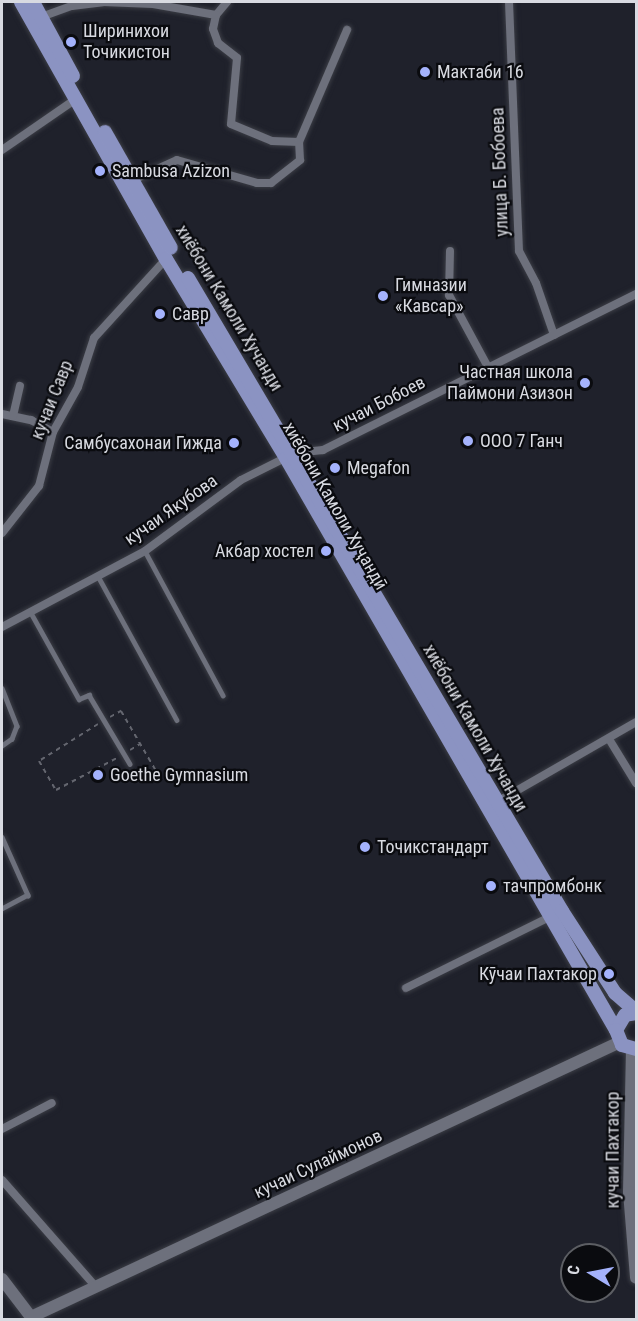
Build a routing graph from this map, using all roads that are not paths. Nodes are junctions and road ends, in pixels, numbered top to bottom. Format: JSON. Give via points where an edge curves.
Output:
{"nodes":[{"id":1,"x":21,"y":2,"type":"edge"},
{"id":2,"x":33,"y":2,"type":"edge"},
{"id":3,"x":228,"y":2,"type":"edge"},
{"id":4,"x":510,"y":2,"type":"edge"},
{"id":5,"x":216,"y":15,"type":"junction"},
{"id":6,"x":41,"y":17,"type":"junction"},
{"id":7,"x":347,"y":30,"type":"dead end"},
{"id":8,"x":76,"y":99,"type":"junction"},
{"id":9,"x":299,"y":142,"type":"junction"},
{"id":10,"x":2,"y":150,"type":"edge"},
{"id":11,"x":133,"y":180,"type":"junction"},
{"id":12,"x":450,"y":251,"type":"dead end"},
{"id":13,"x":166,"y":258,"type":"junction"},
{"id":14,"x":636,"y":294,"type":"edge"},
{"id":15,"x":554,"y":334,"type":"junction"},
{"id":16,"x":488,"y":367,"type":"junction"},
{"id":17,"x":20,"y":386,"type":"dead end"},
{"id":18,"x":2,"y":414,"type":"edge"},
{"id":19,"x":14,"y":416,"type":"junction"},
{"id":20,"x":53,"y":432,"type":"junction"},
{"id":21,"x":290,"y":455,"type":"junction"},
{"id":22,"x":5,"y":523,"type":"edge"},
{"id":23,"x":2,"y":533,"type":"edge"},
{"id":24,"x":145,"y":551,"type":"junction"},
{"id":25,"x":98,"y":576,"type":"junction"},
{"id":26,"x":30,"y":611,"type":"junction"},
{"id":27,"x":2,"y":627,"type":"edge"},
{"id":28,"x":2,"y":688,"type":"edge"},
{"id":29,"x":223,"y":695,"type":"dead end"},
{"id":30,"x":177,"y":720,"type":"dead end"},
{"id":31,"x":636,"y":722,"type":"edge"},
{"id":32,"x":609,"y":739,"type":"junction"},
{"id":33,"x":2,"y":746,"type":"edge"},
{"id":34,"x":130,"y":764,"type":"dead end"},
{"id":35,"x":636,"y":783,"type":"edge"},
{"id":36,"x":497,"y":802,"type":"junction"},
{"id":37,"x":2,"y":837,"type":"edge"},
{"id":38,"x":2,"y":909,"type":"edge"},
{"id":39,"x":557,"y":914,"type":"junction"},
{"id":40,"x":406,"y":988,"type":"dead end"},
{"id":41,"x":636,"y":1012,"type":"edge"},
{"id":42,"x":618,"y":1036,"type":"junction"},
{"id":43,"x":634,"y":1049,"type":"edge"},
{"id":44,"x":52,"y":1103,"type":"dead end"},
{"id":45,"x":2,"y":1129,"type":"edge"},
{"id":46,"x":2,"y":1180,"type":"edge"},
{"id":47,"x":635,"y":1250,"type":"edge"},
{"id":48,"x":636,"y":1278,"type":"edge"},
{"id":49,"x":2,"y":1279,"type":"edge"},
{"id":50,"x":96,"y":1287,"type":"junction"},
{"id":51,"x":32,"y":1318,"type":"edge"}],
"edges":[{"from":1,"to":8,"type":"main road","name":"хиёбони Камоли Хуҷандӣ"},
{"from":2,"to":6,"type":"main road","name":"хиёбони Камоли Хучанди"},
{"from":3,"to":5,"type":"street"},
{"from":4,"to":15,"type":"street","name":"улица Б. Бобоева","via":[[519,251],[536,283]]},
{"from":5,"to":6,"type":"street","via":[[153,4],[103,2],[72,6]]},
{"from":5,"to":9,"type":"street","via":[[214,36],[233,52],[238,64],[231,124],[272,141]]},
{"from":6,"to":11,"type":"main road","name":"хиёбони Камоли Хучанди"},
{"from":7,"to":9,"type":"street"},
{"from":8,"to":10,"type":"street"},
{"from":8,"to":13,"type":"main road","name":"хиёбони Камоли Хуҷандӣ"},
{"from":9,"to":11,"type":"street","via":[[300,160],[265,185],[177,160]]},
{"from":11,"to":21,"type":"main road","name":"хиёбони Камоли Хучанди"},
{"from":12,"to":16,"type":"street","via":[[449,295]]},
{"from":13,"to":20,"type":"street","name":"кучаи Савр","via":[[94,338],[78,387]]},
{"from":13,"to":21,"type":"main road","name":"хиёбони Камоли Хуҷандӣ"},
{"from":14,"to":15,"type":"street","name":"кучаи Бобоев"},
{"from":15,"to":16,"type":"street","name":"кучаи Бобоев"},
{"from":16,"to":21,"type":"street","name":"кучаи Бобоев","via":[[323,450]]},
{"from":17,"to":19,"type":"street"},
{"from":18,"to":19,"type":"street"},
{"from":19,"to":20,"type":"street"},
{"from":20,"to":22,"type":"street","name":"кучаи Савр","via":[[39,486]]},
{"from":21,"to":24,"type":"street","name":"кучаи Якубова","via":[[241,480]]},
{"from":21,"to":36,"type":"main road","name":"хиёбони Камоли Хучанди"},
{"from":21,"to":39,"type":"main road","name":"хиёбони Камоли Хуҷандӣ"},
{"from":22,"to":23,"type":"street","name":"кучаи Савр"},
{"from":24,"to":25,"type":"street","name":"кучаи Якубова"},
{"from":24,"to":29,"type":"lane"},
{"from":25,"to":26,"type":"street","name":"кучаи Якубова"},
{"from":25,"to":30,"type":"lane"},
{"from":26,"to":27,"type":"street","name":"кучаи Якубова"},
{"from":26,"to":34,"type":"lane","via":[[79,699],[89,695]]},
{"from":28,"to":33,"type":"lane","via":[[17,726],[12,739]]},
{"from":31,"to":32,"type":"street"},
{"from":32,"to":35,"type":"street"},
{"from":32,"to":36,"type":"street"},
{"from":36,"to":39,"type":"main road","name":"хиёбони Камоли Хучанди"},
{"from":37,"to":38,"type":"lane","via":[[28,895]]},
{"from":39,"to":40,"type":"street"},
{"from":39,"to":41,"type":"main road","via":[[615,993]]},
{"from":39,"to":42,"type":"main road","name":"хиёбони Камоли Хуҷандӣ"},
{"from":41,"to":42,"type":"main road","via":[[625,1015]]},
{"from":42,"to":43,"type":"main road"},
{"from":42,"to":50,"type":"main road","name":"кучаи Сулаймонов"},
{"from":43,"to":47,"type":"main road","name":"кучаи Пахтакор","via":[[629,1192]]},
{"from":44,"to":45,"type":"street"},
{"from":46,"to":50,"type":"street"},
{"from":47,"to":48,"type":"main road","name":"кучаи Пахтакор"},
{"from":49,"to":51,"type":"main road"},
{"from":50,"to":51,"type":"main road","name":"кучаи Сулаймонов"}]}
